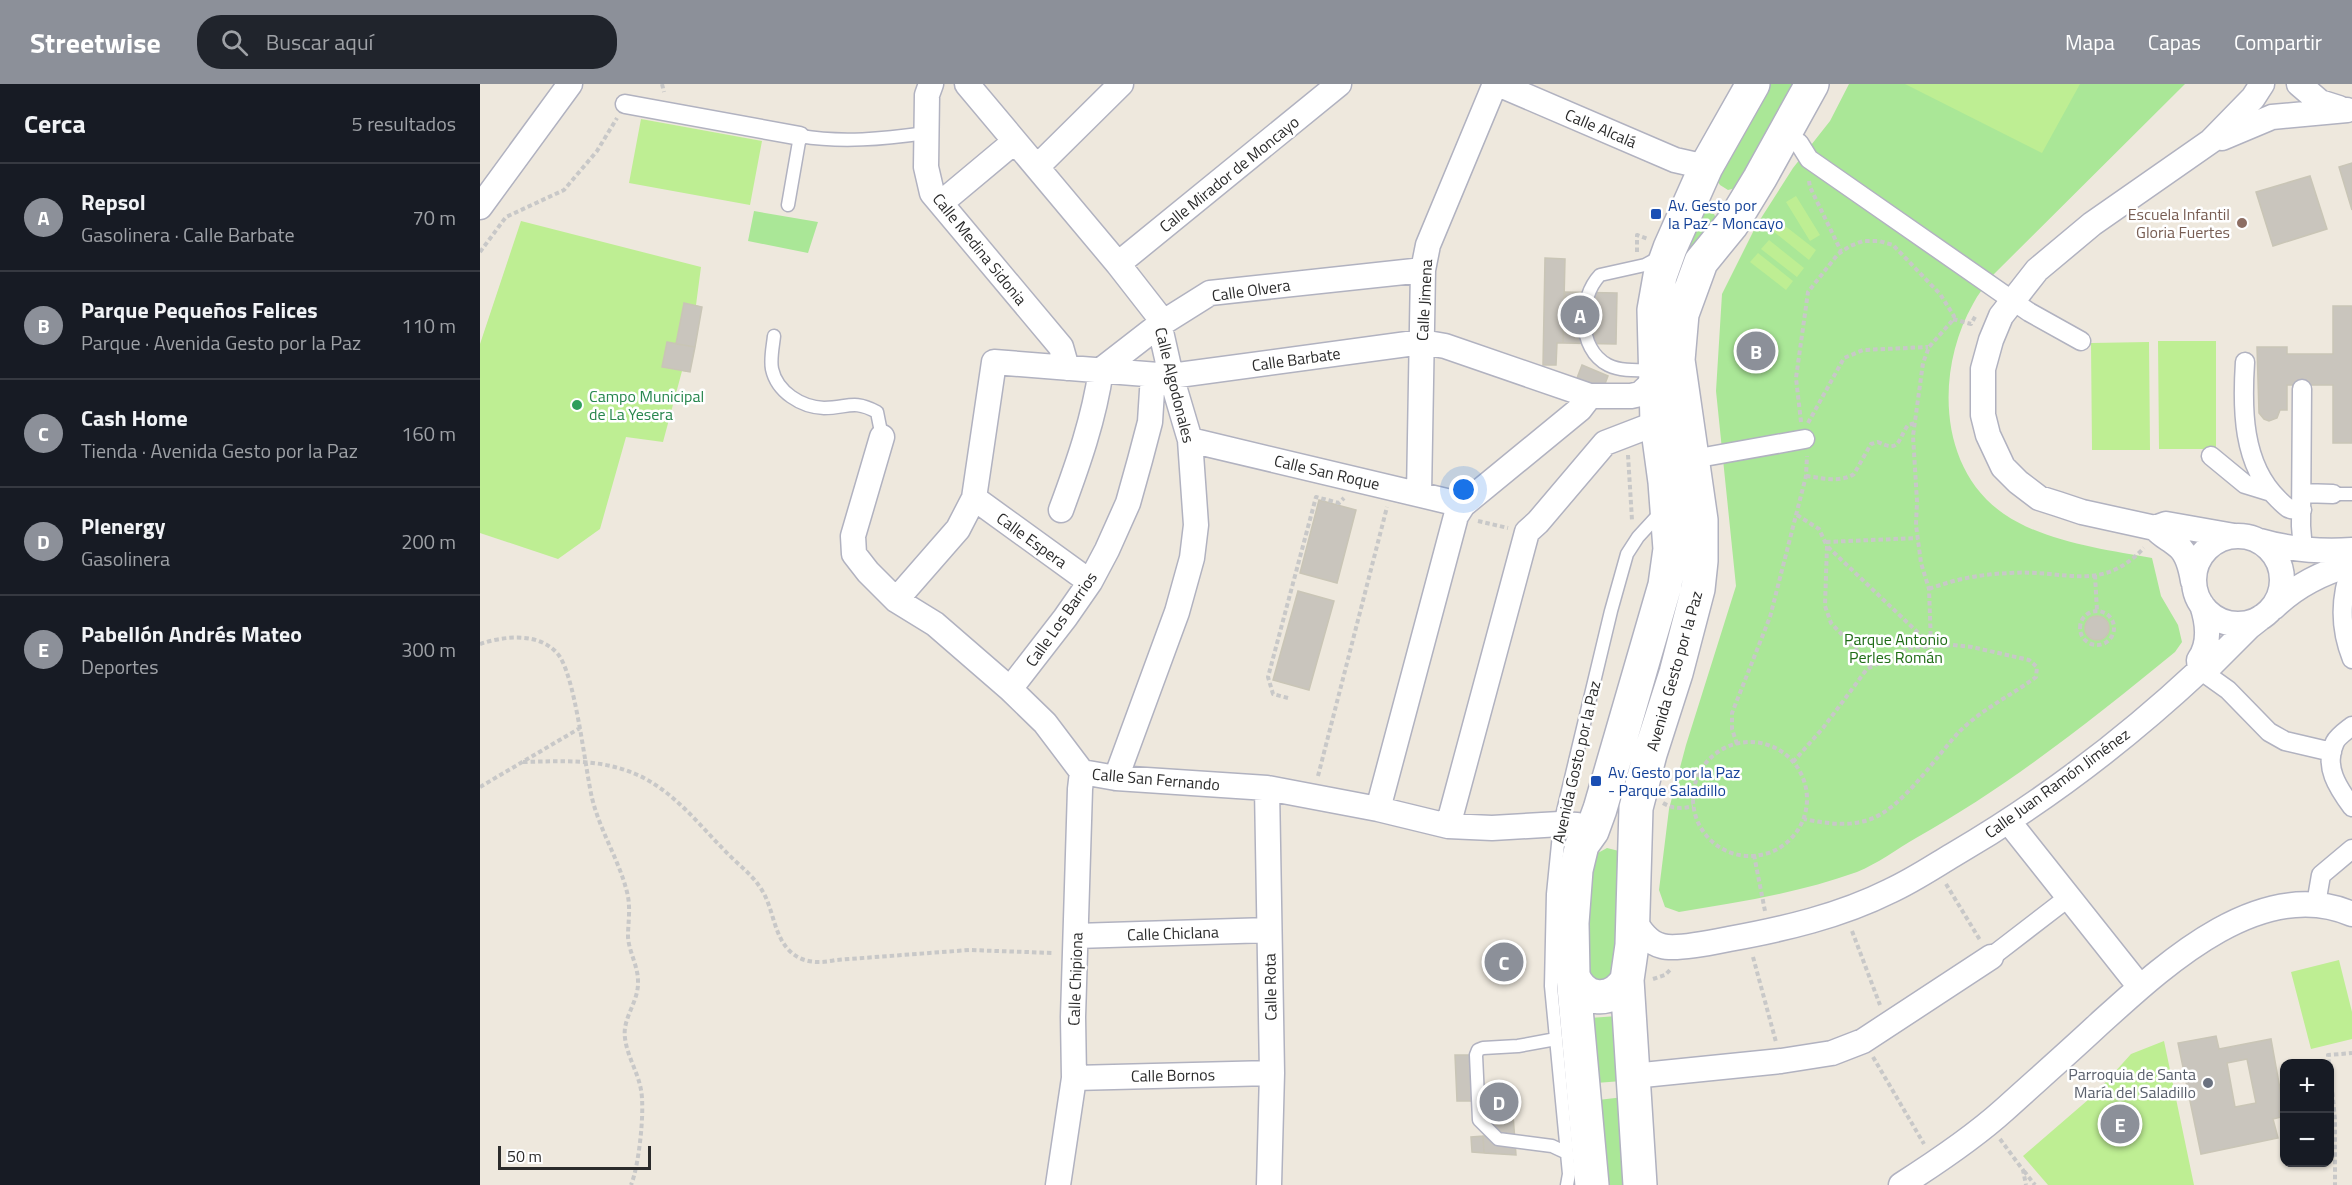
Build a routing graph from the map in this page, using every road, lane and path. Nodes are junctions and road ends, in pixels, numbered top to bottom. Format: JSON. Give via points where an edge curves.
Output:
{"nodes":[{"id":1,"x":570,"y":84,"type":"edge"},
{"id":2,"x":931,"y":84,"type":"edge"},
{"id":3,"x":967,"y":84,"type":"edge"},
{"id":4,"x":1121,"y":84,"type":"edge"},
{"id":5,"x":1339,"y":84,"type":"edge"},
{"id":6,"x":1497,"y":84,"type":"edge"},
{"id":7,"x":1753,"y":84,"type":"edge"},
{"id":8,"x":1812,"y":84,"type":"edge"},
{"id":9,"x":2262,"y":84,"type":"edge"},
{"id":10,"x":2299,"y":84,"type":"edge"},
{"id":11,"x":625,"y":104,"type":"joint"},
{"id":12,"x":2350,"y":110,"type":"edge"},
{"id":13,"x":926,"y":133,"type":"junction"},
{"id":14,"x":800,"y":136,"type":"junction"},
{"id":15,"x":2211,"y":141,"type":"junction"},
{"id":16,"x":1014,"y":142,"type":"junction"},
{"id":17,"x":1799,"y":142,"type":"dead end"},
{"id":18,"x":1811,"y":160,"type":"junction"},
{"id":19,"x":1037,"y":167,"type":"junction"},
{"id":20,"x":1706,"y":167,"type":"junction"},
{"id":21,"x":1752,"y":190,"type":"junction"},
{"id":22,"x":941,"y":203,"type":"junction"},
{"id":23,"x":788,"y":205,"type":"dead end"},
{"id":24,"x":480,"y":207,"type":"edge"},
{"id":25,"x":1670,"y":248,"type":"junction"},
{"id":26,"x":1841,"y":251,"type":"junction"},
{"id":27,"x":480,"y":252,"type":"edge"},
{"id":28,"x":1118,"y":264,"type":"junction"},
{"id":29,"x":1423,"y":270,"type":"junction"},
{"id":30,"x":2002,"y":294,"type":"junction"},
{"id":31,"x":1953,"y":319,"type":"junction"},
{"id":32,"x":1159,"y":325,"type":"junction"},
{"id":33,"x":774,"y":336,"type":"dead end"},
{"id":34,"x":2081,"y":341,"type":"dead end"},
{"id":35,"x":1422,"y":342,"type":"junction"},
{"id":36,"x":1929,"y":347,"type":"junction"},
{"id":37,"x":2246,"y":362,"type":"dead end"},
{"id":38,"x":1066,"y":368,"type":"junction"},
{"id":39,"x":1101,"y":370,"type":"junction"},
{"id":40,"x":1162,"y":375,"type":"junction"},
{"id":41,"x":1655,"y":375,"type":"junction"},
{"id":42,"x":2302,"y":389,"type":"dead end"},
{"id":43,"x":1590,"y":396,"type":"junction"},
{"id":44,"x":1657,"y":423,"type":"junction"},
{"id":45,"x":1915,"y":423,"type":"junction"},
{"id":46,"x":882,"y":437,"type":"joint"},
{"id":47,"x":1805,"y":439,"type":"joint"},
{"id":48,"x":1190,"y":440,"type":"junction"},
{"id":49,"x":2211,"y":456,"type":"dead end"},
{"id":50,"x":1693,"y":459,"type":"junction"},
{"id":51,"x":1806,"y":476,"type":"junction"},
{"id":52,"x":1362,"y":481,"type":"junction"},
{"id":53,"x":1392,"y":488,"type":"junction"},
{"id":54,"x":2271,"y":492,"type":"junction"},
{"id":55,"x":1419,"y":494,"type":"junction"},
{"id":56,"x":2333,"y":494,"type":"joint"},
{"id":57,"x":2352,"y":494,"type":"edge"},
{"id":58,"x":974,"y":498,"type":"junction"},
{"id":59,"x":1666,"y":500,"type":"junction"},
{"id":60,"x":2302,"y":502,"type":"junction"},
{"id":61,"x":1061,"y":510,"type":"dead end"},
{"id":62,"x":1459,"y":510,"type":"junction"},
{"id":63,"x":1797,"y":515,"type":"junction"},
{"id":64,"x":2155,"y":528,"type":"junction"},
{"id":65,"x":1527,"y":532,"type":"junction"},
{"id":66,"x":1918,"y":538,"type":"junction"},
{"id":67,"x":2245,"y":538,"type":"junction"},
{"id":68,"x":1827,"y":544,"type":"junction"},
{"id":69,"x":2303,"y":550,"type":"junction"},
{"id":70,"x":2352,"y":550,"type":"edge"},
{"id":71,"x":2352,"y":564,"type":"edge"},
{"id":72,"x":2095,"y":575,"type":"junction"},
{"id":73,"x":1090,"y":582,"type":"junction"},
{"id":74,"x":1929,"y":589,"type":"junction"},
{"id":75,"x":2198,"y":594,"type":"junction"},
{"id":76,"x":896,"y":600,"type":"junction"},
{"id":77,"x":2097,"y":611,"type":"junction"},
{"id":78,"x":2267,"y":612,"type":"junction"},
{"id":79,"x":480,"y":645,"type":"edge"},
{"id":80,"x":1931,"y":645,"type":"junction"},
{"id":81,"x":2352,"y":659,"type":"edge"},
{"id":82,"x":1872,"y":666,"type":"junction"},
{"id":83,"x":2200,"y":670,"type":"junction"},
{"id":84,"x":1010,"y":689,"type":"junction"},
{"id":85,"x":1288,"y":698,"type":"dead end"},
{"id":86,"x":2352,"y":726,"type":"edge"},
{"id":87,"x":580,"y":728,"type":"junction"},
{"id":88,"x":1737,"y":744,"type":"junction"},
{"id":89,"x":2332,"y":752,"type":"junction"},
{"id":90,"x":585,"y":761,"type":"junction"},
{"id":91,"x":523,"y":762,"type":"junction"},
{"id":92,"x":1793,"y":762,"type":"junction"},
{"id":93,"x":1082,"y":772,"type":"junction"},
{"id":94,"x":1116,"y":778,"type":"junction"},
{"id":95,"x":480,"y":787,"type":"edge"},
{"id":96,"x":1267,"y":788,"type":"junction"},
{"id":97,"x":1313,"y":797,"type":"junction"},
{"id":98,"x":1658,"y":799,"type":"dead end"},
{"id":99,"x":1694,"y":806,"type":"junction"},
{"id":100,"x":2352,"y":807,"type":"edge"},
{"id":101,"x":1378,"y":809,"type":"junction"},
{"id":102,"x":1804,"y":819,"type":"junction"},
{"id":103,"x":2009,"y":822,"type":"junction"},
{"id":104,"x":1560,"y":824,"type":"junction"},
{"id":105,"x":1448,"y":826,"type":"junction"},
{"id":106,"x":1593,"y":831,"type":"junction"},
{"id":107,"x":1635,"y":847,"type":"junction"},
{"id":108,"x":2352,"y":849,"type":"edge"},
{"id":109,"x":1754,"y":855,"type":"junction"},
{"id":110,"x":1935,"y":866,"type":"junction"},
{"id":111,"x":2069,"y":897,"type":"junction"},
{"id":112,"x":2316,"y":904,"type":"junction"},
{"id":113,"x":1845,"y":910,"type":"junction"},
{"id":114,"x":2352,"y":914,"type":"edge"},
{"id":115,"x":1633,"y":919,"type":"junction"},
{"id":116,"x":1269,"y":930,"type":"junction"},
{"id":117,"x":1758,"y":934,"type":"junction"},
{"id":118,"x":1076,"y":945,"type":"junction"},
{"id":119,"x":1662,"y":946,"type":"junction"},
{"id":120,"x":1990,"y":957,"type":"junction"},
{"id":121,"x":1629,"y":973,"type":"junction"},
{"id":122,"x":1573,"y":976,"type":"junction"},
{"id":123,"x":2140,"y":987,"type":"junction"},
{"id":124,"x":1887,"y":1026,"type":"junction"},
{"id":125,"x":1556,"y":1039,"type":"junction"},
{"id":126,"x":1863,"y":1041,"type":"junction"},
{"id":127,"x":2352,"y":1053,"type":"edge"},
{"id":128,"x":2328,"y":1059,"type":"edge"},
{"id":129,"x":1781,"y":1061,"type":"junction"},
{"id":130,"x":1272,"y":1073,"type":"junction"},
{"id":131,"x":1633,"y":1076,"type":"junction"},
{"id":132,"x":1074,"y":1078,"type":"junction"},
{"id":133,"x":2334,"y":1109,"type":"edge"},
{"id":134,"x":1988,"y":1123,"type":"junction"},
{"id":135,"x":1567,"y":1153,"type":"junction"},
{"id":136,"x":1935,"y":1163,"type":"junction"},
{"id":137,"x":2023,"y":1170,"type":"junction"},
{"id":138,"x":631,"y":1185,"type":"edge"},
{"id":139,"x":1058,"y":1185,"type":"edge"},
{"id":140,"x":1269,"y":1185,"type":"edge"},
{"id":141,"x":1567,"y":1185,"type":"edge"},
{"id":142,"x":1592,"y":1185,"type":"edge"},
{"id":143,"x":1640,"y":1185,"type":"edge"},
{"id":144,"x":1901,"y":1185,"type":"edge"},
{"id":145,"x":2026,"y":1185,"type":"edge"},
{"id":146,"x":2035,"y":1185,"type":"edge"},
{"id":147,"x":2335,"y":1185,"type":"edge"}],
"edges":[{"from":1,"to":24,"type":"street"},
{"from":2,"to":13,"type":"street","name":"Calle Medina Sidonia"},
{"from":3,"to":16,"type":"street","name":"Calle Algodonales"},
{"from":4,"to":19,"type":"street"},
{"from":5,"to":28,"type":"street","name":"Calle Mirador de Moncayo"},
{"from":6,"to":20,"type":"street","name":"Calle Alcalá","via":[[1674,160]]},
{"from":6,"to":29,"type":"street","name":"Calle Jimena","via":[[1428,245]]},
{"from":7,"to":20,"type":"main road","name":"Avenida Gesto por la Paz"},
{"from":8,"to":21,"type":"main road","name":"Avenida Gesto por la Paz"},
{"from":9,"to":15,"type":"street"},
{"from":10,"to":12,"type":"street","via":[[2320,102]]},
{"from":11,"to":14,"type":"street"},
{"from":11,"to":27,"type":"path","via":[[597,151],[564,190],[506,217]]},
{"from":12,"to":15,"type":"street","via":[[2272,117]]},
{"from":13,"to":14,"type":"lane","via":[[830,141]]},
{"from":13,"to":22,"type":"street","name":"Calle Medina Sidonia","via":[[926,167],[932,193]]},
{"from":14,"to":23,"type":"lane"},
{"from":15,"to":30,"type":"street","via":[[2092,224]]},
{"from":16,"to":19,"type":"street","name":"Calle Algodonales"},
{"from":16,"to":22,"type":"street"},
{"from":17,"to":18,"type":"street"},
{"from":18,"to":26,"type":"path","via":[[1810,186]]},
{"from":18,"to":30,"type":"street"},
{"from":19,"to":28,"type":"street","name":"Calle Algodonales"},
{"from":20,"to":21,"type":"main road","via":[[1707,185],[1719,198],[1737,200]]},
{"from":20,"to":25,"type":"main road","name":"Avenida Gesto por la Paz"},
{"from":21,"to":50,"type":"main road","name":"Avenida Gesto por la Paz","via":[[1732,224],[1701,262],[1682,314],[1678,360]]},
{"from":22,"to":38,"type":"street","name":"Calle Medina Sidonia","via":[[1060,347]]},
{"from":25,"to":41,"type":"main road","name":"Avenida Gesto por la Paz","via":[[1654,310]]},
{"from":25,"to":41,"type":"lane","via":[[1645,265],[1600,275],[1587,292],[1585,303],[1586,334],[1599,359],[1620,369]]},
{"from":26,"to":31,"type":"path","via":[[1863,241],[1893,245],[1940,294],[1952,310]]},
{"from":26,"to":36,"type":"path","via":[[1808,292],[1796,378],[1803,431],[1844,358],[1863,350]]},
{"from":28,"to":32,"type":"street","name":"Calle Algodonales","via":[[1157,314]]},
{"from":29,"to":32,"type":"street","name":"Calle Olvera","via":[[1210,293]]},
{"from":29,"to":35,"type":"street","name":"Calle Jimena"},
{"from":30,"to":31,"type":"path","via":[[1971,324]]},
{"from":30,"to":34,"type":"street"},
{"from":30,"to":64,"type":"street","via":[[2001,316],[1990,340],[1983,380],[1983,415],[2003,467],[2039,498]]},
{"from":31,"to":36,"type":"path"},
{"from":32,"to":39,"type":"street","name":"Calle Olvera"},
{"from":32,"to":40,"type":"street","name":"Calle Algodonales"},
{"from":33,"to":46,"type":"lane","via":[[771,367],[785,393],[824,408],[855,404],[867,407],[877,412]]},
{"from":35,"to":40,"type":"street","name":"Calle Barbate"},
{"from":35,"to":43,"type":"street","name":"Calle Barbate","via":[[1445,346]]},
{"from":35,"to":55,"type":"street","name":"Calle Jimena"},
{"from":36,"to":45,"type":"path","via":[[1923,363]]},
{"from":37,"to":54,"type":"street","via":[[2246,433],[2258,472]]},
{"from":38,"to":39,"type":"street","name":"Calle Barbate"},
{"from":38,"to":58,"type":"street","name":"Calle Barbate","via":[[994,362]]},
{"from":39,"to":40,"type":"street","name":"Calle Barbate"},
{"from":39,"to":61,"type":"street","via":[[1083,452]]},
{"from":40,"to":48,"type":"street","name":"Calle Algodonales"},
{"from":40,"to":73,"type":"street","name":"Calle Los Barrios","via":[[1128,503]]},
{"from":41,"to":43,"type":"street","name":"Calle Barbate","via":[[1640,394]]},
{"from":41,"to":44,"type":"main road","name":"Avenida Gesto por la Paz"},
{"from":42,"to":60,"type":"street"},
{"from":43,"to":62,"type":"street","via":[[1580,409]]},
{"from":44,"to":59,"type":"main road","name":"Avenida Gesto por la Paz"},
{"from":44,"to":65,"type":"street","via":[[1605,443]]},
{"from":45,"to":51,"type":"path","via":[[1908,424],[1894,447],[1878,442],[1869,446],[1850,476]]},
{"from":45,"to":66,"type":"path"},
{"from":46,"to":76,"type":"street","name":"Calle San Fernando","via":[[853,536],[854,554]]},
{"from":47,"to":50,"type":"street"},
{"from":47,"to":51,"type":"path"},
{"from":48,"to":52,"type":"street","name":"Calle San Roque"},
{"from":48,"to":94,"type":"street","name":"Calle Algodonales","via":[[1196,525],[1192,558],[1177,612]]},
{"from":49,"to":54,"type":"street","via":[[2246,484]]},
{"from":50,"to":107,"type":"main road","name":"Avenida Gesto por la Paz","via":[[1701,520],[1698,589],[1636,808]]},
{"from":51,"to":63,"type":"path"},
{"from":52,"to":53,"type":"street","name":"Calle San Roque"},
{"from":52,"to":85,"type":"path","via":[[1339,503],[1316,496],[1269,677],[1273,694]]},
{"from":53,"to":55,"type":"street","name":"Calle San Roque"},
{"from":53,"to":97,"type":"path"},
{"from":54,"to":60,"type":"street","via":[[2287,508]]},
{"from":55,"to":62,"type":"street","name":"Calle San Roque"},
{"from":56,"to":57,"type":"lane"},
{"from":56,"to":60,"type":"street"},
{"from":58,"to":73,"type":"street","name":"Calle Espera"},
{"from":58,"to":76,"type":"street","via":[[958,529]]},
{"from":59,"to":104,"type":"lane","name":"Avenida Gosto por la Paz","via":[[1627,554]]},
{"from":59,"to":106,"type":"main road","name":"Avenida Gesto por la Paz","via":[[1670,549],[1665,585]]},
{"from":60,"to":69,"type":"street"},
{"from":62,"to":65,"type":"path"},
{"from":62,"to":101,"type":"street"},
{"from":63,"to":68,"type":"path","via":[[1819,529]]},
{"from":63,"to":88,"type":"path","via":[[1770,617],[1732,713]]},
{"from":64,"to":67,"type":"street","via":[[2166,524]]},
{"from":64,"to":72,"type":"path","via":[[2144,548],[2127,564],[2108,574]]},
{"from":64,"to":75,"type":"street","via":[[2184,552]]},
{"from":65,"to":105,"type":"street"},
{"from":66,"to":68,"type":"path"},
{"from":66,"to":74,"type":"path"},
{"from":67,"to":69,"type":"street"},
{"from":67,"to":75,"type":"street","via":[[2223,538],[2204,551],[2194,572]]},
{"from":67,"to":78,"type":"street","via":[[2274,554],[2282,576],[2281,588]]},
{"from":68,"to":80,"type":"path"},
{"from":68,"to":82,"type":"path","via":[[1825,606],[1831,623]]},
{"from":69,"to":70,"type":"street"},
{"from":71,"to":78,"type":"street","name":"Calle Juan Ramón Jiménez","via":[[2302,584]]},
{"from":71,"to":81,"type":"street","via":[[2341,613]]},
{"from":72,"to":74,"type":"path","via":[[2010,573],[1957,579]]},
{"from":72,"to":77,"type":"path"},
{"from":73,"to":84,"type":"street","name":"Calle Los Barrios"},
{"from":74,"to":80,"type":"path"},
{"from":75,"to":78,"type":"street","via":[[2209,614],[2230,623],[2253,621]]},
{"from":75,"to":83,"type":"street","via":[[2207,621]]},
{"from":76,"to":84,"type":"street","name":"Calle San Fernando","via":[[935,624]]},
{"from":77,"to":77,"type":"path","via":[[2085,616],[2081,628],[2086,640],[2098,645],[2110,640],[2114,628],[2109,616]]},
{"from":78,"to":83,"type":"street","name":"Calle Juan Ramón Jiménez","via":[[2209,667]]},
{"from":79,"to":87,"type":"path","via":[[514,637],[537,641],[558,653]]},
{"from":80,"to":82,"type":"path","via":[[1910,648]]},
{"from":80,"to":102,"type":"path","via":[[1972,647],[2012,655],[2035,664],[2037,674],[1962,730],[1882,814],[1850,823]]},
{"from":82,"to":92,"type":"path"},
{"from":83,"to":89,"type":"street","via":[[2228,690],[2269,732],[2293,743]]},
{"from":83,"to":103,"type":"street","name":"Calle Juan Ramón Jiménez","via":[[2113,745]]},
{"from":84,"to":93,"type":"street","name":"Calle San Fernando","via":[[1045,723]]},
{"from":86,"to":89,"type":"street","via":[[2335,740]]},
{"from":87,"to":90,"type":"path"},
{"from":87,"to":91,"type":"path"},
{"from":88,"to":92,"type":"path","via":[[1764,744]]},
{"from":88,"to":99,"type":"path","via":[[1724,748],[1703,766],[1694,792]]},
{"from":89,"to":100,"type":"street","via":[[2333,778]]},
{"from":90,"to":91,"type":"path"},
{"from":90,"to":118,"type":"path","via":[[616,766],[645,778],[676,801],[757,881],[783,944],[807,961]]},
{"from":90,"to":138,"type":"path","via":[[592,799],[627,893],[628,939],[636,962],[638,984],[625,1022],[625,1037],[642,1093],[642,1119]]},
{"from":91,"to":95,"type":"path"},
{"from":92,"to":102,"type":"path","via":[[1807,792]]},
{"from":93,"to":94,"type":"street","name":"Calle San Fernando"},
{"from":93,"to":118,"type":"street","name":"Calle Chipiona"},
{"from":94,"to":96,"type":"street","name":"Calle San Fernando"},
{"from":96,"to":97,"type":"street","name":"Calle San Fernando"},
{"from":96,"to":116,"type":"street","name":"Calle Rota"},
{"from":97,"to":101,"type":"street","name":"Calle San Fernando"},
{"from":98,"to":99,"type":"path","via":[[1675,808]]},
{"from":99,"to":109,"type":"path","via":[[1703,831],[1712,842],[1736,854]]},
{"from":101,"to":105,"type":"street","name":"Calle San Fernando"},
{"from":102,"to":109,"type":"path","via":[[1797,832],[1777,850]]},
{"from":103,"to":110,"type":"street","name":"Calle Juan Ramón Jiménez"},
{"from":103,"to":111,"type":"street"},
{"from":104,"to":105,"type":"street","name":"Calle San Fernando"},
{"from":104,"to":106,"type":"street","name":"Calle San Fernando"},
{"from":104,"to":125,"type":"lane","name":"Avenida Gosto por la Paz","via":[[1551,940]]},
{"from":106,"to":107,"type":"main road","via":[[1618,828],[1626,832]]},
{"from":106,"to":122,"type":"main road","name":"Avenida Gesto por la Paz","via":[[1581,844],[1576,870]]},
{"from":107,"to":115,"type":"main road","name":"Avenida Gesto por la Paz"},
{"from":108,"to":112,"type":"street","via":[[2321,875]]},
{"from":109,"to":117,"type":"path"},
{"from":110,"to":113,"type":"street","name":"Calle Juan Ramón Jiménez"},
{"from":110,"to":120,"type":"path"},
{"from":111,"to":120,"type":"street"},
{"from":111,"to":123,"type":"street"},
{"from":112,"to":114,"type":"street"},
{"from":112,"to":123,"type":"street","via":[[2281,906],[2239,919],[2180,955]]},
{"from":113,"to":117,"type":"street","name":"Calle Juan Ramón Jiménez"},
{"from":113,"to":124,"type":"path"},
{"from":115,"to":119,"type":"street","via":[[1649,940]]},
{"from":115,"to":121,"type":"main road","name":"Avenida Gesto por la Paz"},
{"from":116,"to":118,"type":"street","name":"Calle Chiclana"},
{"from":116,"to":130,"type":"street","name":"Calle Rota"},
{"from":117,"to":119,"type":"street","name":"Calle Juan Ramón Jiménez"},
{"from":117,"to":129,"type":"path"},
{"from":118,"to":132,"type":"street","name":"Calle Chipiona"},
{"from":119,"to":121,"type":"street","name":"Calle Juan Ramón Jiménez"},
{"from":120,"to":124,"type":"street"},
{"from":121,"to":122,"type":"main road","via":[[1616,994],[1598,998],[1582,991]]},
{"from":121,"to":131,"type":"main road","name":"Avenida Gesto por la Paz"},
{"from":122,"to":142,"type":"main road","name":"Avenida Gesto por la Paz"},
{"from":123,"to":134,"type":"street"},
{"from":124,"to":126,"type":"street"},
{"from":125,"to":135,"type":"lane","name":"Avenida Gosto por la Paz"},
{"from":125,"to":135,"type":"lane","via":[[1478,1050],[1479,1120],[1498,1139],[1552,1146]]},
{"from":126,"to":129,"type":"street","via":[[1832,1053]]},
{"from":126,"to":136,"type":"path"},
{"from":127,"to":128,"type":"path","via":[[2328,1055]]},
{"from":129,"to":131,"type":"street"},
{"from":130,"to":132,"type":"street","name":"Calle Bornos"},
{"from":130,"to":140,"type":"street","name":"Calle Rota"},
{"from":131,"to":143,"type":"main road","name":"Avenida Gesto por la Paz"},
{"from":132,"to":139,"type":"street","name":"Calle Chipiona"},
{"from":133,"to":147,"type":"path"},
{"from":134,"to":136,"type":"street"},
{"from":134,"to":137,"type":"path"},
{"from":135,"to":141,"type":"lane","name":"Avenida Gosto por la Paz"},
{"from":136,"to":144,"type":"street"},
{"from":137,"to":145,"type":"path"},
{"from":137,"to":146,"type":"path"}]}
